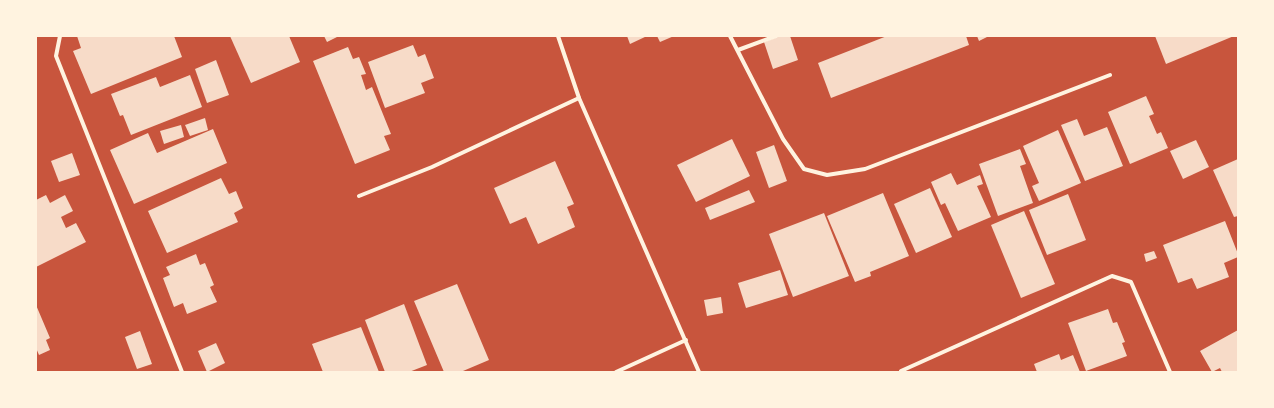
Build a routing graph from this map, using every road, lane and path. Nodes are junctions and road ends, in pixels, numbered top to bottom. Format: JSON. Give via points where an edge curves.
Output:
{"nodes":[{"id":1,"x":60,"y":36,"type":"edge"},
{"id":2,"x":558,"y":36,"type":"edge"},
{"id":3,"x":730,"y":36,"type":"edge"},
{"id":4,"x":776,"y":36,"type":"edge"},
{"id":5,"x":738,"y":50,"type":"junction"},
{"id":6,"x":1110,"y":75,"type":"dead end"},
{"id":7,"x":579,"y":98,"type":"junction"},
{"id":8,"x":359,"y":196,"type":"dead end"},
{"id":9,"x":686,"y":340,"type":"junction"},
{"id":10,"x":901,"y":371,"type":"edge"},
{"id":11,"x":182,"y":372,"type":"edge"},
{"id":12,"x":616,"y":372,"type":"edge"},
{"id":13,"x":700,"y":372,"type":"edge"},
{"id":14,"x":1170,"y":372,"type":"edge"}],
"edges":[{"from":1,"to":11,"type":"street","via":[[56,56]]},
{"from":2,"to":7,"type":"street"},
{"from":3,"to":5,"type":"street"},
{"from":4,"to":5,"type":"street"},
{"from":5,"to":6,"type":"street","via":[[782,139],[804,169],[827,175],[865,169]]},
{"from":7,"to":8,"type":"street","via":[[432,167]]},
{"from":7,"to":9,"type":"street"},
{"from":9,"to":12,"type":"street"},
{"from":9,"to":13,"type":"street"},
{"from":10,"to":14,"type":"street","via":[[1112,276],[1132,282]]}]}
